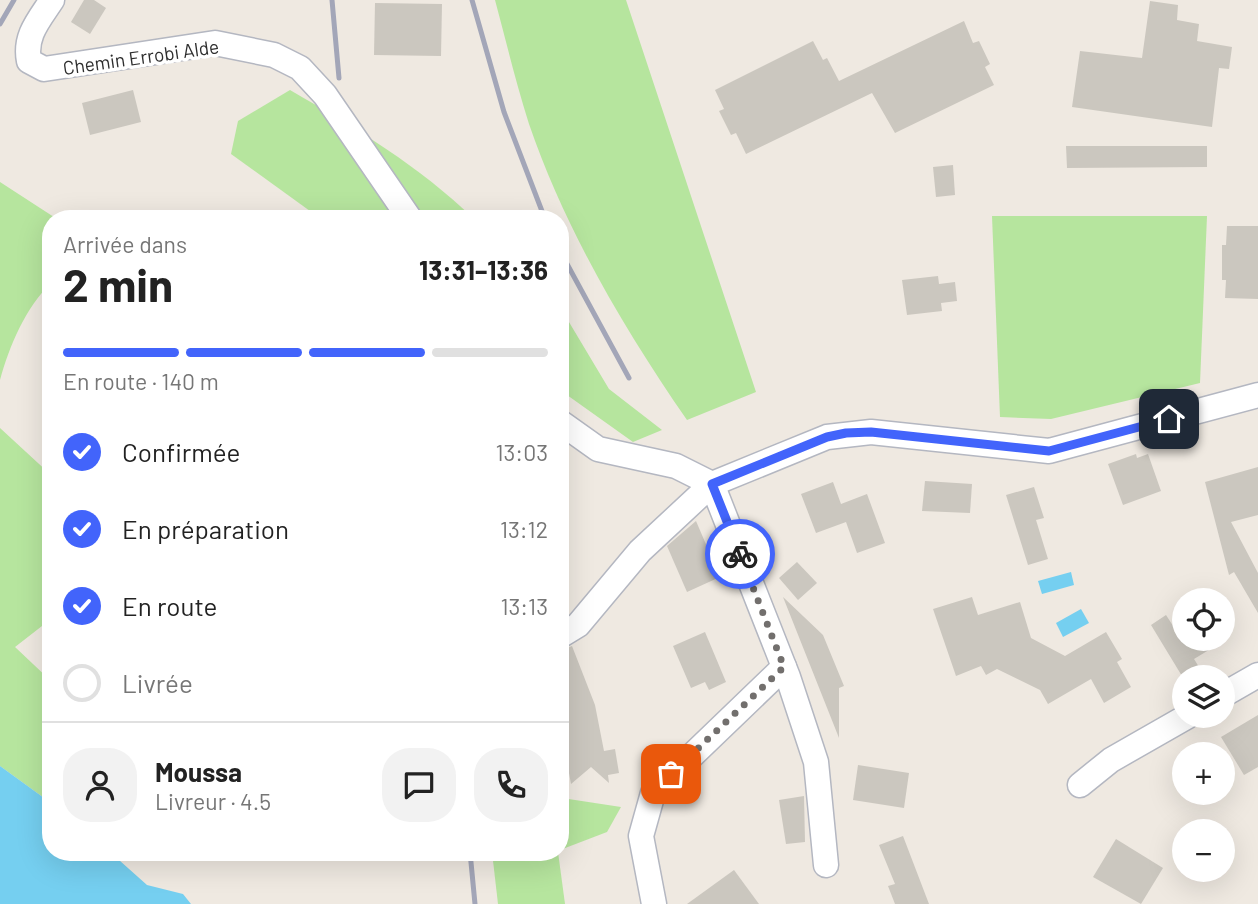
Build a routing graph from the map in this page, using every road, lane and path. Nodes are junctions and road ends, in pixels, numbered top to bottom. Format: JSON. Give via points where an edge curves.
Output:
{"nodes":[{"id":1,"x":52,"y":0,"type":"edge"},
{"id":2,"x":404,"y":210,"type":"edge"},
{"id":3,"x":1258,"y":396,"type":"edge"},
{"id":4,"x":569,"y":428,"type":"edge"},
{"id":5,"x":712,"y":484,"type":"junction"},
{"id":6,"x":569,"y":630,"type":"edge"},
{"id":7,"x":784,"y":667,"type":"junction"},
{"id":8,"x":1258,"y":676,"type":"edge"},
{"id":9,"x":1235,"y":688,"type":"edge"},
{"id":10,"x":1172,"y":725,"type":"edge"},
{"id":11,"x":1080,"y":785,"type":"dead end"},
{"id":12,"x":826,"y":865,"type":"dead end"},
{"id":13,"x":654,"y":904,"type":"edge"}],
"edges":[{"from":1,"to":2,"type":"street","name":"Chemin Errobi Alde","via":[[26,48],[29,61],[44,69],[215,43],[274,55],[300,68],[325,95]]},
{"from":3,"to":5,"type":"street","via":[[1049,451],[846,433]]},
{"from":4,"to":5,"type":"street","via":[[598,449],[676,466]]},
{"from":5,"to":6,"type":"street","via":[[640,551]]},
{"from":5,"to":7,"type":"street"},
{"from":7,"to":12,"type":"street","via":[[816,762]]},
{"from":7,"to":13,"type":"street","via":[[653,793],[641,836]]},
{"from":8,"to":9,"type":"street"},
{"from":10,"to":11,"type":"street","via":[[1111,760]]}]}
